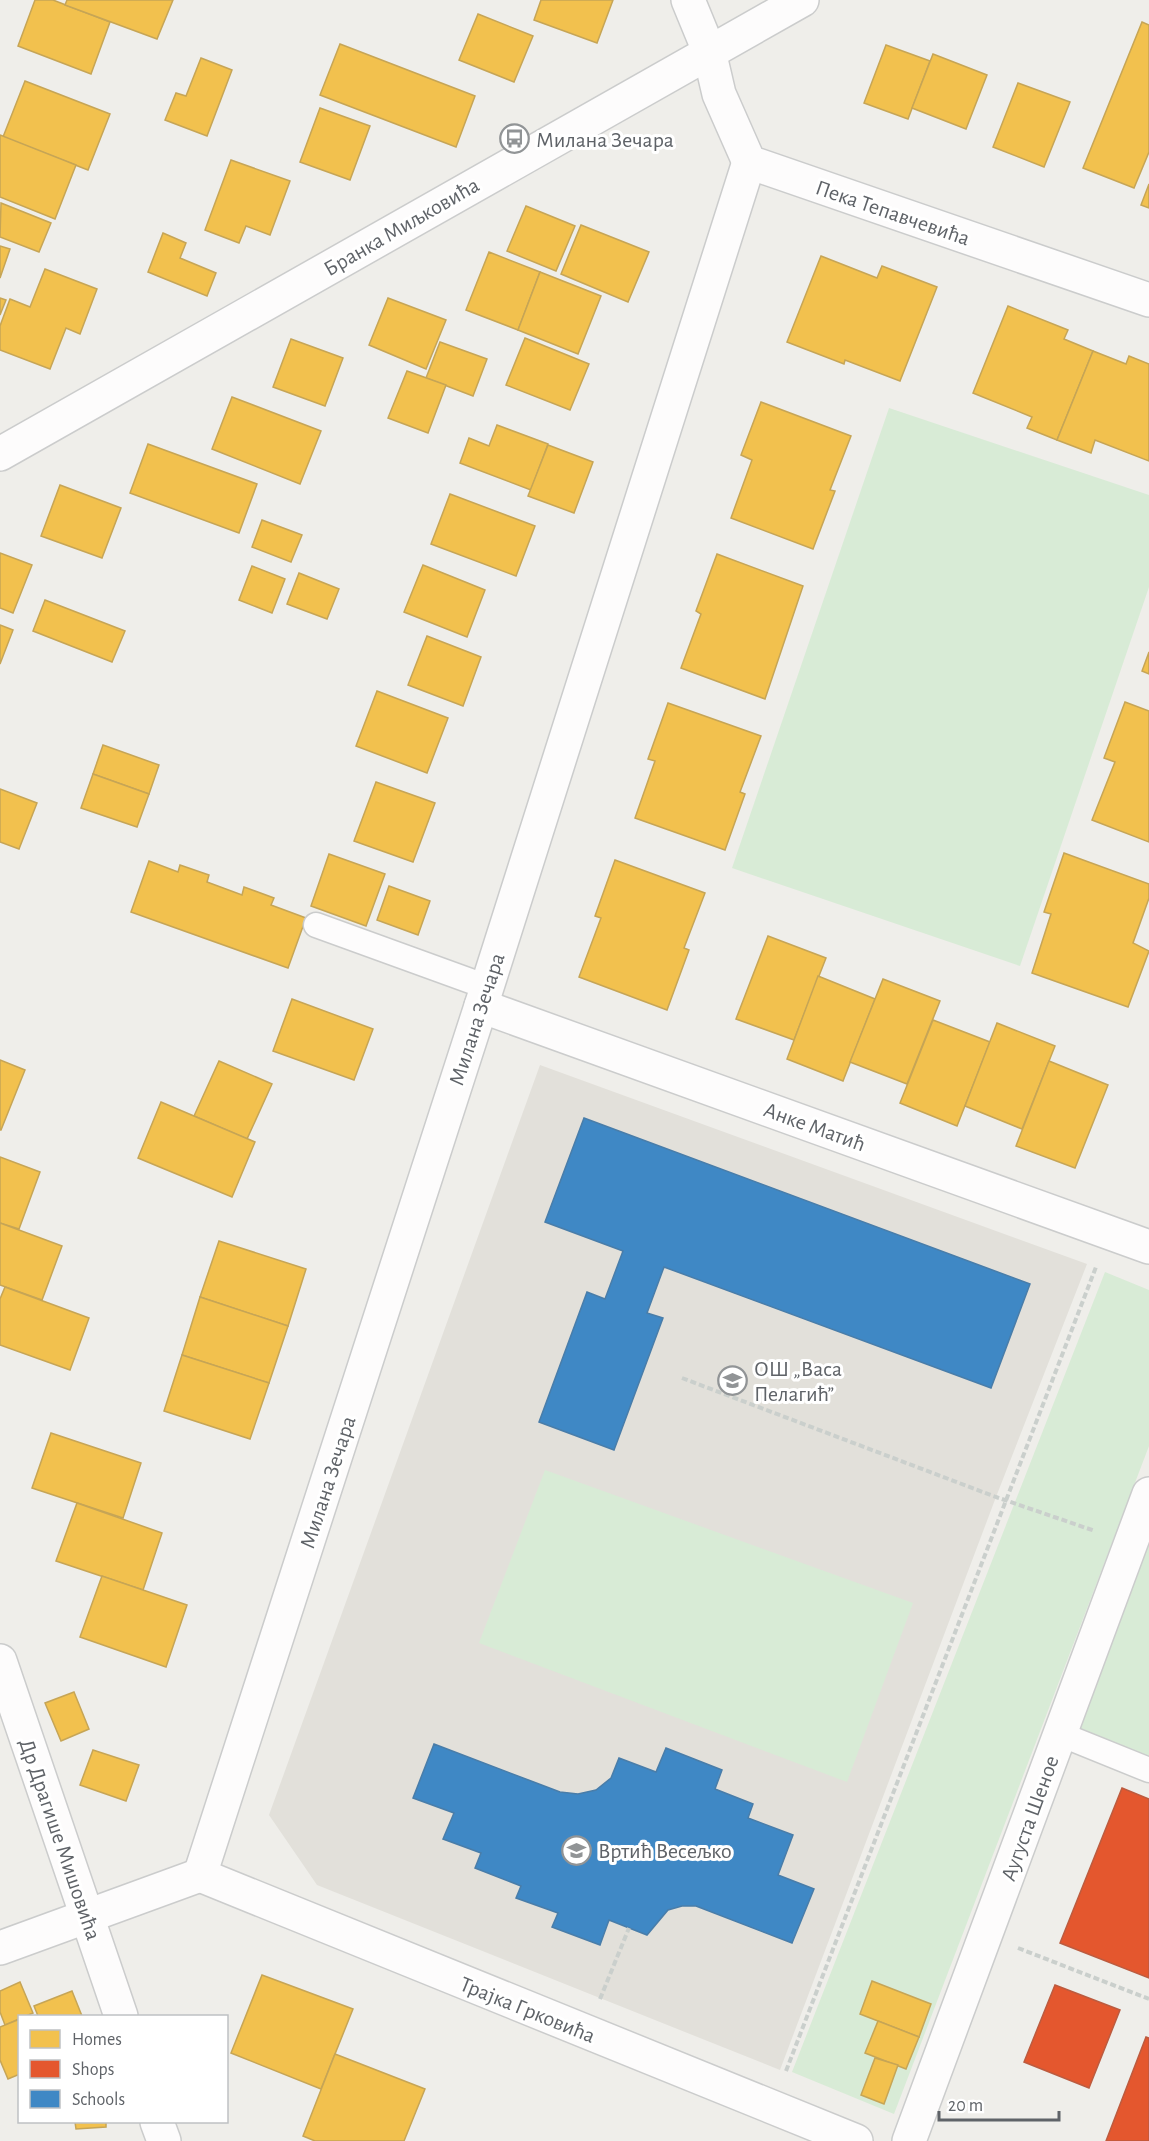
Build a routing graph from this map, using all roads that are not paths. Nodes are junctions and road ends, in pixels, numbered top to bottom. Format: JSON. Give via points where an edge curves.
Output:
{"nodes":[{"id":1,"x":688,"y":0,"type":"edge"},
{"id":2,"x":802,"y":0,"type":"edge"},
{"id":3,"x":709,"y":51,"type":"junction"},
{"id":4,"x":749,"y":162,"type":"junction"},
{"id":5,"x":1149,"y":300,"type":"edge"},
{"id":6,"x":0,"y":454,"type":"edge"},
{"id":7,"x":316,"y":925,"type":"dead end"},
{"id":8,"x":484,"y":997,"type":"junction"},
{"id":9,"x":1149,"y":1246,"type":"edge"},
{"id":10,"x":1149,"y":1494,"type":"edge"},
{"id":11,"x":0,"y":1661,"type":"edge"},
{"id":12,"x":1060,"y":1734,"type":"junction"},
{"id":13,"x":1149,"y":1770,"type":"edge"},
{"id":14,"x":200,"y":1875,"type":"junction"},
{"id":15,"x":87,"y":1916,"type":"junction"},
{"id":16,"x":0,"y":1948,"type":"edge"},
{"id":17,"x":122,"y":2015,"type":"edge"},
{"id":18,"x":159,"y":2123,"type":"edge"},
{"id":19,"x":164,"y":2141,"type":"edge"},
{"id":20,"x":856,"y":2141,"type":"edge"},
{"id":21,"x":909,"y":2141,"type":"edge"}],
"edges":[{"from":1,"to":3,"type":"street"},
{"from":2,"to":3,"type":"street","name":"Бранка Миљковића"},
{"from":3,"to":4,"type":"street","via":[[719,94]]},
{"from":3,"to":6,"type":"street","name":"Бранка Миљковића"},
{"from":4,"to":5,"type":"street","name":"Пека Тепавчевића"},
{"from":4,"to":8,"type":"street","name":"Милана Зечара"},
{"from":7,"to":8,"type":"lane"},
{"from":8,"to":9,"type":"street","name":"Анке Матић"},
{"from":8,"to":14,"type":"street","name":"Милана Зечара"},
{"from":10,"to":12,"type":"street","name":"Аугуста Шеное"},
{"from":11,"to":15,"type":"street","name":"Др Драгише Мишовића"},
{"from":12,"to":13,"type":"lane"},
{"from":12,"to":21,"type":"street","name":"Аугуста Шеное"},
{"from":14,"to":15,"type":"street"},
{"from":14,"to":20,"type":"street","name":"Трајка Грковића"},
{"from":15,"to":16,"type":"street"},
{"from":15,"to":17,"type":"street","name":"Др Драгише Мишовића"},
{"from":18,"to":19,"type":"street"}]}
